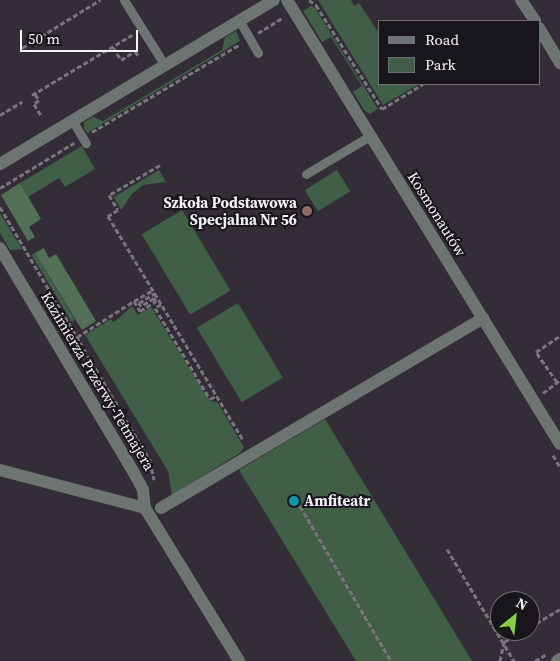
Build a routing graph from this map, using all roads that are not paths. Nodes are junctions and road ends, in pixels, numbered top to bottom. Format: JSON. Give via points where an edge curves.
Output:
{"nodes":[{"id":1,"x":124,"y":0,"type":"edge"},
{"id":2,"x":274,"y":0,"type":"edge"},
{"id":3,"x":287,"y":0,"type":"edge"},
{"id":4,"x":522,"y":0,"type":"edge"},
{"id":5,"x":239,"y":20,"type":"junction"},
{"id":6,"x":533,"y":20,"type":"edge"},
{"id":7,"x":540,"y":30,"type":"edge"},
{"id":8,"x":258,"y":53,"type":"dead end"},
{"id":9,"x":560,"y":63,"type":"edge"},
{"id":10,"x":164,"y":64,"type":"junction"},
{"id":11,"x":72,"y":120,"type":"junction"},
{"id":12,"x":370,"y":136,"type":"junction"},
{"id":13,"x":84,"y":140,"type":"road end"},
{"id":14,"x":0,"y":164,"type":"edge"},
{"id":15,"x":306,"y":174,"type":"dead end"},
{"id":16,"x":0,"y":248,"type":"edge"},
{"id":17,"x":483,"y":318,"type":"junction"},
{"id":18,"x":560,"y":444,"type":"edge"},
{"id":19,"x":0,"y":470,"type":"edge"},
{"id":20,"x":145,"y":508,"type":"junction"},
{"id":21,"x":161,"y":508,"type":"dead end"},
{"id":22,"x":239,"y":661,"type":"edge"}],
"edges":[{"from":1,"to":10,"type":"lane"},
{"from":2,"to":5,"type":"street"},
{"from":3,"to":12,"type":"street","name":"Kosmonautów"},
{"from":4,"to":6,"type":"street"},
{"from":5,"to":8,"type":"lane"},
{"from":5,"to":10,"type":"street"},
{"from":7,"to":9,"type":"street"},
{"from":10,"to":11,"type":"street"},
{"from":11,"to":13,"type":"lane"},
{"from":11,"to":14,"type":"street"},
{"from":12,"to":15,"type":"lane"},
{"from":12,"to":17,"type":"street","name":"Kosmonautów"},
{"from":16,"to":20,"type":"street","name":"Kazimierza Przerwy-Tetmajera","via":[[133,471],[143,490]]},
{"from":17,"to":18,"type":"street","name":"Kosmonautów"},
{"from":17,"to":21,"type":"street"},
{"from":19,"to":20,"type":"street"},
{"from":20,"to":22,"type":"street","name":"Kazimierza Przerwy-Tetmajera"}]}
